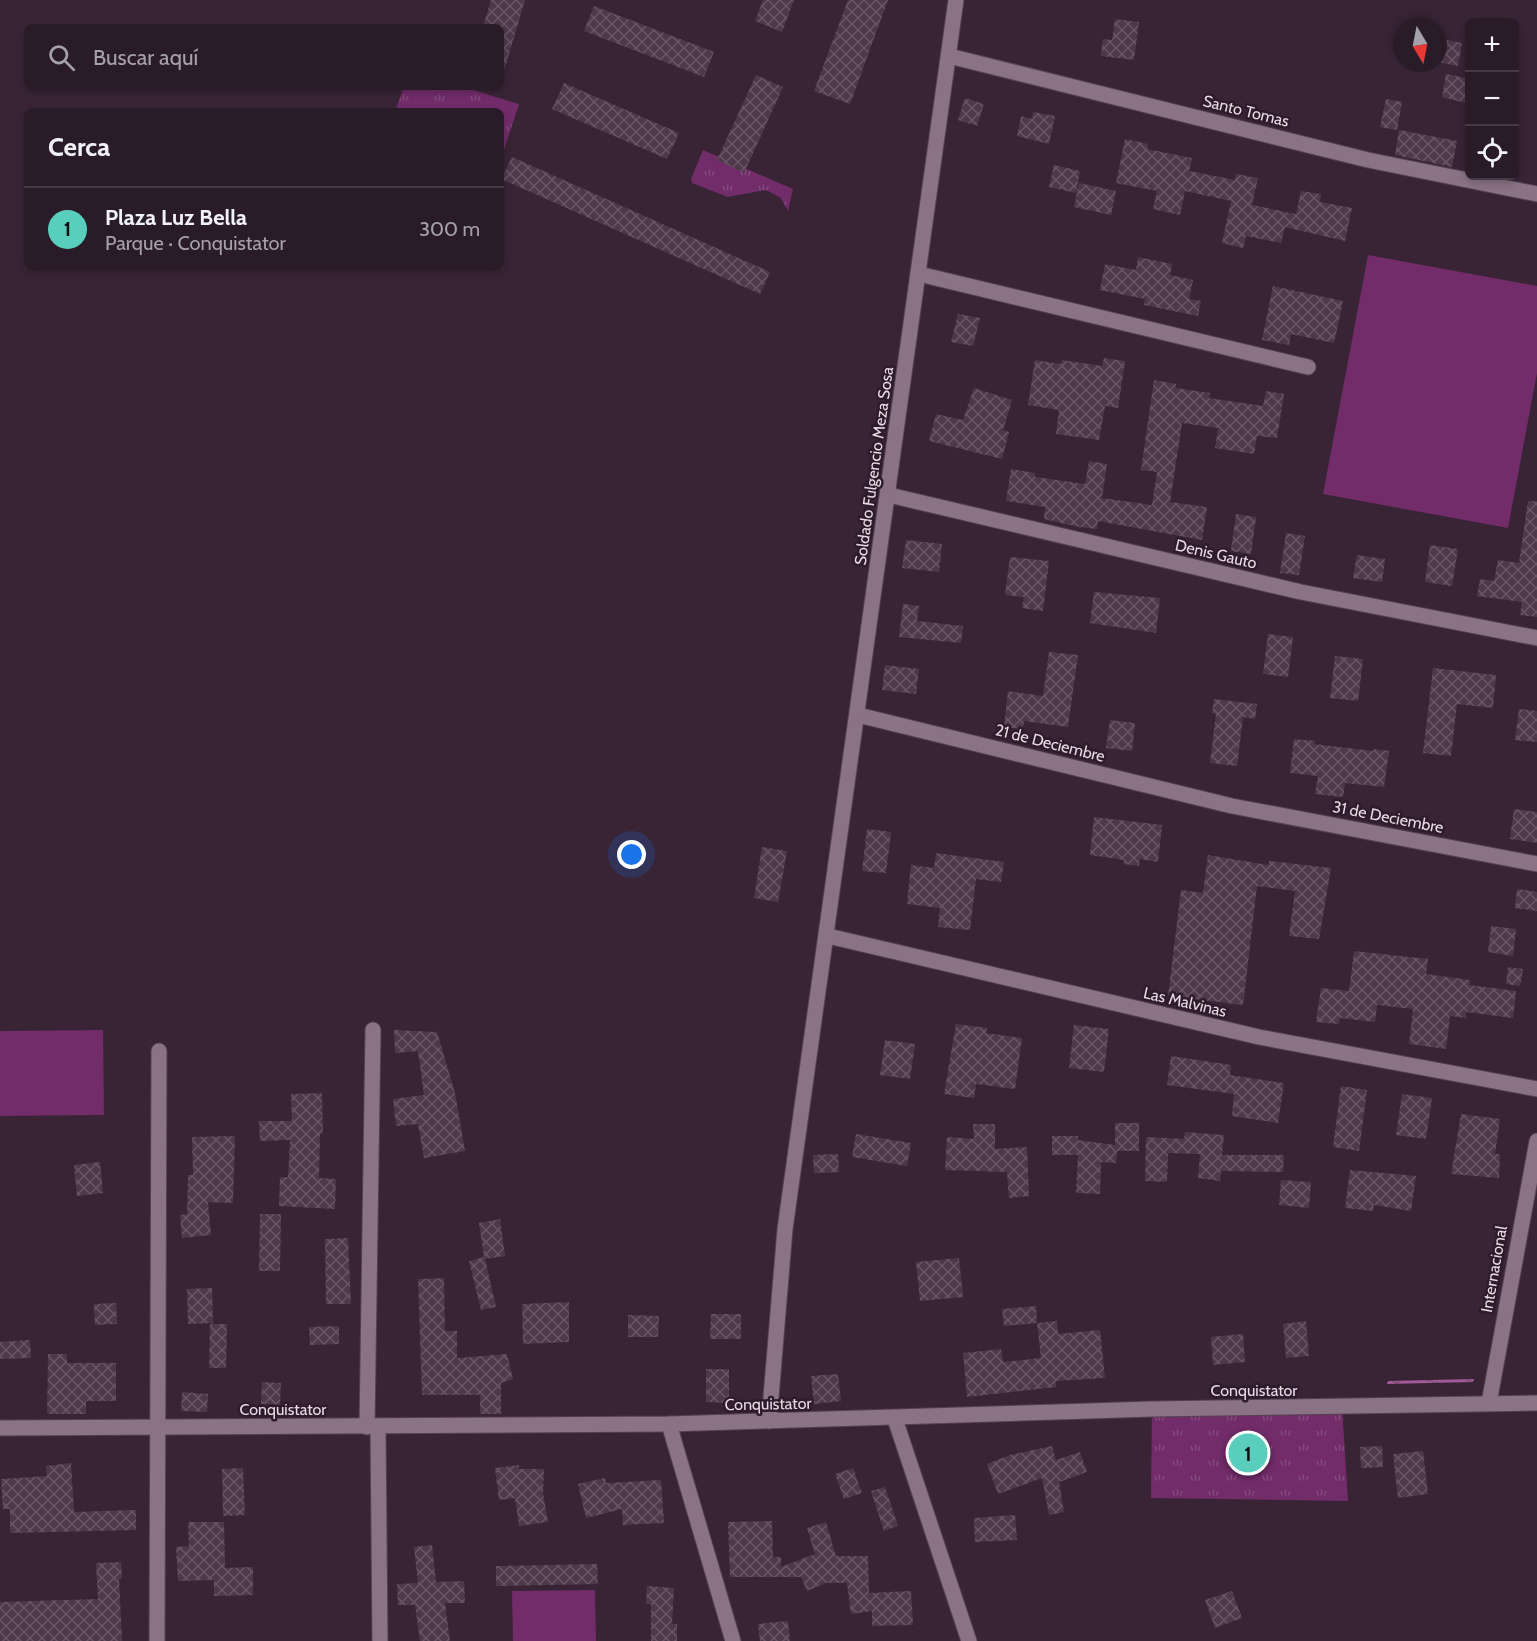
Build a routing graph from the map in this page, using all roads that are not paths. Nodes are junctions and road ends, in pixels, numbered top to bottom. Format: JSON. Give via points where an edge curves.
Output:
{"nodes":[{"id":1,"x":956,"y":0,"type":"edge"},
{"id":2,"x":949,"y":56,"type":"junction"},
{"id":3,"x":1537,"y":194,"type":"edge"},
{"id":4,"x":919,"y":274,"type":"junction"},
{"id":5,"x":1308,"y":367,"type":"dead end"},
{"id":6,"x":889,"y":495,"type":"junction"},
{"id":7,"x":1537,"y":638,"type":"edge"},
{"id":8,"x":858,"y":715,"type":"junction"},
{"id":9,"x":1232,"y":806,"type":"joint"},
{"id":10,"x":1537,"y":864,"type":"edge"},
{"id":11,"x":828,"y":936,"type":"junction"},
{"id":12,"x":373,"y":1030,"type":"dead end"},
{"id":13,"x":159,"y":1051,"type":"dead end"},
{"id":14,"x":1537,"y":1089,"type":"edge"},
{"id":15,"x":1537,"y":1141,"type":"edge"},
{"id":16,"x":1537,"y":1402,"type":"edge"},
{"id":17,"x":1489,"y":1403,"type":"junction"},
{"id":18,"x":895,"y":1419,"type":"junction"},
{"id":19,"x":769,"y":1421,"type":"junction"},
{"id":20,"x":669,"y":1424,"type":"junction"},
{"id":21,"x":373,"y":1427,"type":"junction"},
{"id":22,"x":0,"y":1428,"type":"edge"},
{"id":23,"x":158,"y":1428,"type":"junction"},
{"id":24,"x":157,"y":1641,"type":"edge"},
{"id":25,"x":380,"y":1641,"type":"edge"},
{"id":26,"x":733,"y":1641,"type":"edge"},
{"id":27,"x":969,"y":1641,"type":"edge"}],
"edges":[{"from":1,"to":2,"type":"street","name":"Soldado Fulgencio Meza Sosa"},
{"from":2,"to":3,"type":"street","name":"Santo Tomas","via":[[1368,160]]},
{"from":2,"to":4,"type":"street","name":"Soldado Fulgencio Meza Sosa"},
{"from":4,"to":5,"type":"street"},
{"from":4,"to":6,"type":"street","name":"Soldado Fulgencio Meza Sosa"},
{"from":6,"to":7,"type":"street","name":"Denis Gauto","via":[[1301,592]]},
{"from":6,"to":8,"type":"street","name":"Soldado Fulgencio Meza Sosa"},
{"from":8,"to":9,"type":"street","name":"21 de Deciembre"},
{"from":8,"to":11,"type":"street","name":"Soldado Fulgencio Meza Sosa"},
{"from":9,"to":10,"type":"street","name":"31 de Deciembre"},
{"from":11,"to":14,"type":"street","name":"Las Malvinas","via":[[1238,1032]]},
{"from":11,"to":19,"type":"street","name":"Soldado Fulgencio Meza Sosa","via":[[785,1229]]},
{"from":12,"to":21,"type":"street"},
{"from":13,"to":23,"type":"street"},
{"from":15,"to":17,"type":"street","name":"Internacional"},
{"from":16,"to":17,"type":"street","name":"Conquistator"},
{"from":17,"to":18,"type":"street","name":"Conquistator","via":[[1152,1408]]},
{"from":18,"to":19,"type":"street","name":"Conquistator"},
{"from":18,"to":27,"type":"street"},
{"from":19,"to":20,"type":"street","name":"Conquistator"},
{"from":20,"to":21,"type":"street","name":"Conquistator"},
{"from":20,"to":26,"type":"street"},
{"from":21,"to":23,"type":"street","name":"Conquistator"},
{"from":21,"to":25,"type":"street"},
{"from":22,"to":23,"type":"street","name":"Conquistator"},
{"from":23,"to":24,"type":"street"}]}
